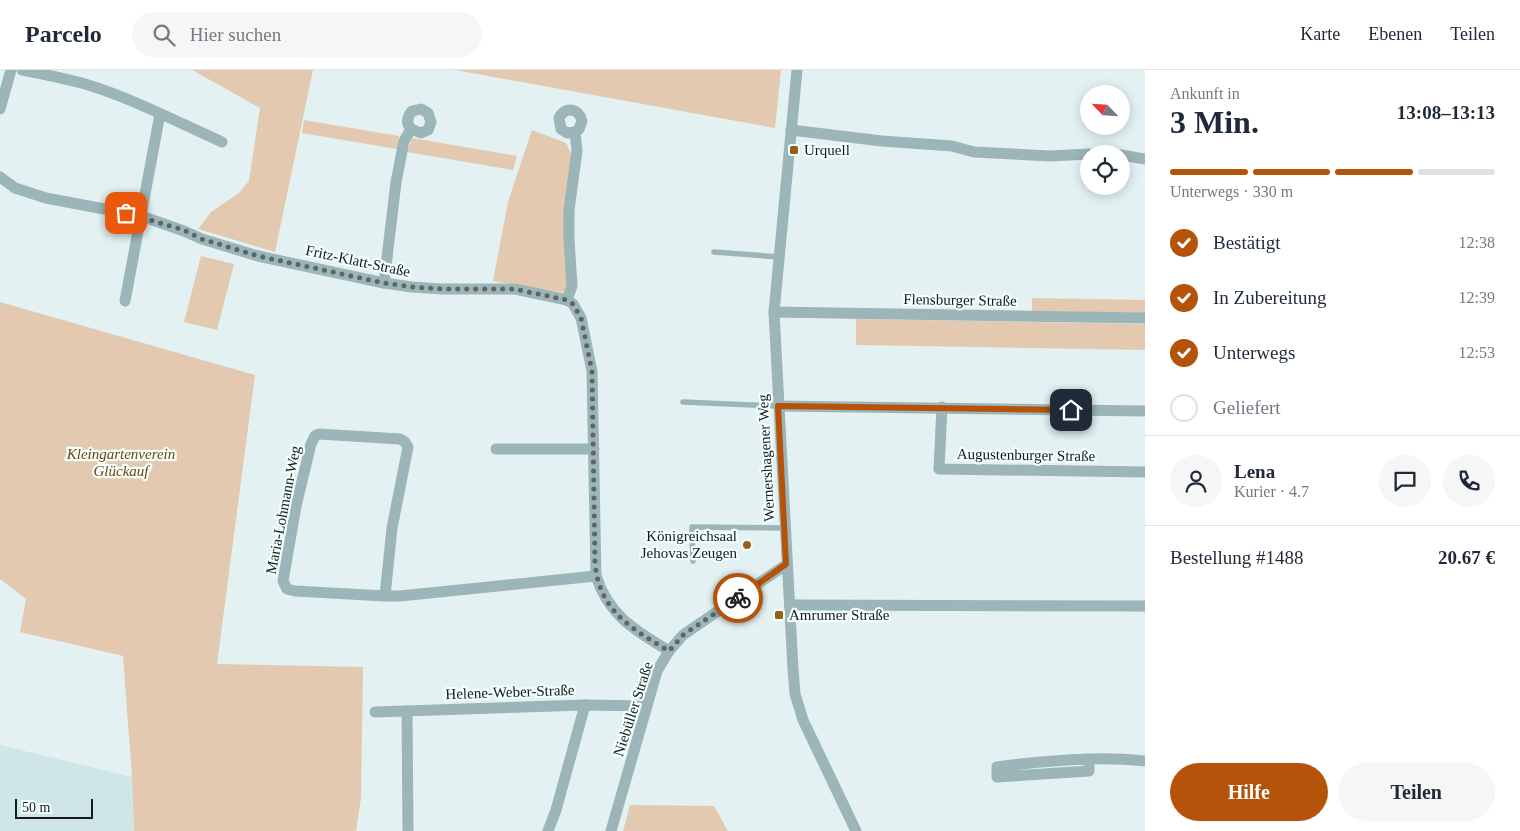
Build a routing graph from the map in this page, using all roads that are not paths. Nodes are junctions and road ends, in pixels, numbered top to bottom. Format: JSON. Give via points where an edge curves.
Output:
{"nodes":[{"id":1,"x":11,"y":70,"type":"edge"},
{"id":2,"x":22,"y":70,"type":"edge"},
{"id":3,"x":797,"y":70,"type":"edge"},
{"id":4,"x":0,"y":109,"type":"edge"},
{"id":5,"x":160,"y":114,"type":"junction"},
{"id":6,"x":411,"y":130,"type":"dead end"},
{"id":7,"x":791,"y":130,"type":"junction"},
{"id":8,"x":575,"y":132,"type":"dead end"},
{"id":9,"x":222,"y":142,"type":"dead end"},
{"id":10,"x":1080,"y":154,"type":"edge"},
{"id":11,"x":1130,"y":156,"type":"edge"},
{"id":12,"x":1145,"y":159,"type":"edge"},
{"id":13,"x":0,"y":178,"type":"edge"},
{"id":14,"x":141,"y":216,"type":"junction"},
{"id":15,"x":714,"y":252,"type":"dead end"},
{"id":16,"x":779,"y":257,"type":"junction"},
{"id":17,"x":384,"y":283,"type":"junction"},
{"id":18,"x":567,"y":300,"type":"junction"},
{"id":19,"x":125,"y":301,"type":"dead end"},
{"id":20,"x":774,"y":312,"type":"junction"},
{"id":21,"x":1145,"y":318,"type":"edge"},
{"id":22,"x":684,"y":402,"type":"dead end"},
{"id":23,"x":778,"y":406,"type":"junction"},
{"id":24,"x":942,"y":407,"type":"junction"},
{"id":25,"x":1145,"y":411,"type":"edge"},
{"id":26,"x":496,"y":449,"type":"dead end"},
{"id":27,"x":594,"y":449,"type":"junction"},
{"id":28,"x":1145,"y":472,"type":"edge"},
{"id":29,"x":785,"y":528,"type":"junction"},
{"id":30,"x":693,"y":561,"type":"dead end"},
{"id":31,"x":786,"y":564,"type":"junction"},
{"id":32,"x":596,"y":576,"type":"junction"},
{"id":33,"x":386,"y":596,"type":"junction"},
{"id":34,"x":790,"y":604,"type":"junction"},
{"id":35,"x":1145,"y":606,"type":"edge"},
{"id":36,"x":669,"y":651,"type":"junction"},
{"id":37,"x":584,"y":705,"type":"junction"},
{"id":38,"x":647,"y":706,"type":"junction"},
{"id":39,"x":407,"y":711,"type":"junction"},
{"id":40,"x":375,"y":712,"type":"dead end"},
{"id":41,"x":1089,"y":759,"type":"junction"},
{"id":42,"x":1145,"y":761,"type":"edge"},
{"id":43,"x":408,"y":831,"type":"edge"},
{"id":44,"x":548,"y":831,"type":"edge"},
{"id":45,"x":611,"y":831,"type":"edge"},
{"id":46,"x":856,"y":831,"type":"edge"}],
"edges":[{"from":1,"to":4,"type":"street"},
{"from":2,"to":5,"type":"street","via":[[85,84]]},
{"from":3,"to":7,"type":"street","name":"Wernershagener Weg"},
{"from":5,"to":9,"type":"street"},
{"from":5,"to":14,"type":"street"},
{"from":6,"to":17,"type":"street","via":[[404,141],[396,182]]},
{"from":7,"to":10,"type":"street","via":[[886,142],[952,146],[974,152]]},
{"from":7,"to":16,"type":"street","name":"Wernershagener Weg"},
{"from":8,"to":18,"type":"street","via":[[577,151],[569,210],[572,286]]},
{"from":11,"to":12,"type":"street"},
{"from":13,"to":14,"type":"street","name":"Fritz-Klatt-Straße","via":[[15,188],[46,198]]},
{"from":14,"to":17,"type":"street","name":"Fritz-Klatt-Straße","via":[[258,256]]},
{"from":14,"to":19,"type":"street"},
{"from":15,"to":16,"type":"lane"},
{"from":16,"to":20,"type":"street","name":"Wernershagener Weg"},
{"from":17,"to":18,"type":"street","name":"Fritz-Klatt-Straße","via":[[442,289],[514,289]]},
{"from":18,"to":27,"type":"street","via":[[581,318],[589,352]]},
{"from":20,"to":21,"type":"street","name":"Flensburger Straße"},
{"from":20,"to":23,"type":"street","name":"Wernershagener Weg"},
{"from":22,"to":23,"type":"lane"},
{"from":23,"to":24,"type":"street"},
{"from":23,"to":29,"type":"street","name":"Wernershagener Weg"},
{"from":24,"to":25,"type":"street"},
{"from":24,"to":28,"type":"street","name":"Augustenburger Straße","via":[[939,469]]},
{"from":26,"to":27,"type":"street"},
{"from":27,"to":32,"type":"street"},
{"from":29,"to":30,"type":"lane","via":[[692,527]]},
{"from":29,"to":31,"type":"street","name":"Wernershagener Weg"},
{"from":31,"to":34,"type":"street","name":"Wernershagener Weg"},
{"from":31,"to":36,"type":"street","name":"Niebüller Straße","via":[[683,635]]},
{"from":32,"to":33,"type":"street","name":"Maria-Lohmann-Weg"},
{"from":32,"to":36,"type":"street","via":[[604,597],[625,622]]},
{"from":33,"to":33,"type":"street","name":"Maria-Lohmann-Weg","via":[[295,591],[284,585],[296,506],[311,444],[319,434],[400,439],[408,447],[392,528]]},
{"from":34,"to":35,"type":"street"},
{"from":34,"to":46,"type":"street","name":"Wernershagener Weg","via":[[795,694],[803,720]]},
{"from":36,"to":38,"type":"street","name":"Niebüller Straße","via":[[658,671]]},
{"from":37,"to":38,"type":"street","name":"Helene-Weber-Straße"},
{"from":37,"to":39,"type":"street","name":"Helene-Weber-Straße"},
{"from":37,"to":44,"type":"street"},
{"from":38,"to":45,"type":"street","name":"Niebüller Straße"},
{"from":39,"to":40,"type":"street","name":"Helene-Weber-Straße"},
{"from":39,"to":43,"type":"street"},
{"from":41,"to":41,"type":"street","via":[[1089,771],[997,778],[996,767]]},
{"from":41,"to":42,"type":"street"}]}
